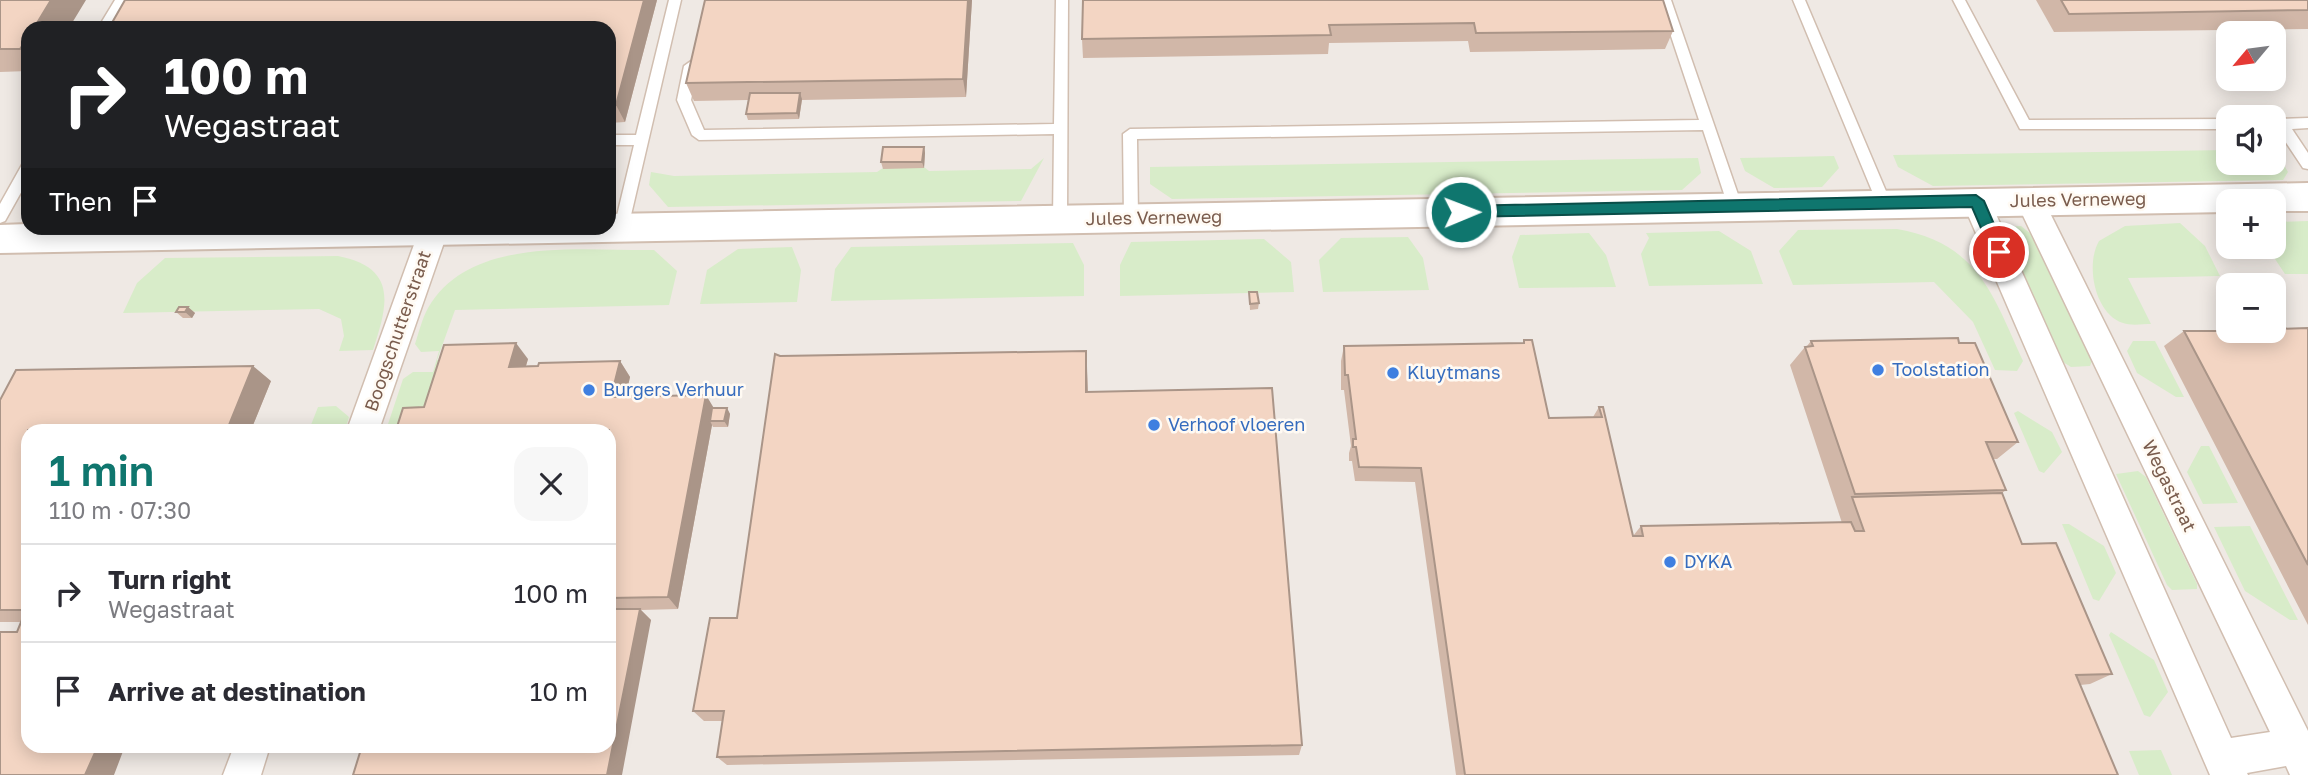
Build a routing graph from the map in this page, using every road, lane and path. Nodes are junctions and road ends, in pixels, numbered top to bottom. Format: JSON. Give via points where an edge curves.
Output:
{"nodes":[{"id":1,"x":121,"y":0,"type":"edge"},
{"id":2,"x":676,"y":0,"type":"edge"},
{"id":3,"x":1062,"y":0,"type":"edge"},
{"id":4,"x":1665,"y":0,"type":"edge"},
{"id":5,"x":1799,"y":0,"type":"edge"},
{"id":6,"x":1959,"y":0,"type":"edge"},
{"id":7,"x":109,"y":21,"type":"edge"},
{"id":8,"x":695,"y":50,"type":"edge"},
{"id":9,"x":2308,"y":123,"type":"edge"},
{"id":10,"x":2216,"y":124,"type":"edge"},
{"id":11,"x":2286,"y":124,"type":"edge"},
{"id":12,"x":1708,"y":125,"type":"junction"},
{"id":13,"x":1061,"y":129,"type":"junction"},
{"id":14,"x":2286,"y":136,"type":"edge"},
{"id":15,"x":616,"y":140,"type":"edge"},
{"id":16,"x":642,"y":140,"type":"junction"},
{"id":17,"x":2308,"y":164,"type":"edge"},
{"id":18,"x":21,"y":180,"type":"edge"},
{"id":19,"x":2308,"y":197,"type":"edge"},
{"id":20,"x":1976,"y":201,"type":"junction"},
{"id":21,"x":2030,"y":201,"type":"junction"},
{"id":22,"x":1884,"y":203,"type":"junction"},
{"id":23,"x":1735,"y":206,"type":"junction"},
{"id":24,"x":0,"y":217,"type":"edge"},
{"id":25,"x":1131,"y":218,"type":"junction"},
{"id":26,"x":1060,"y":220,"type":"junction"},
{"id":27,"x":616,"y":228,"type":"edge"},
{"id":28,"x":621,"y":228,"type":"junction"},
{"id":29,"x":216,"y":235,"type":"edge"},
{"id":30,"x":432,"y":235,"type":"edge"},
{"id":31,"x":0,"y":239,"type":"edge"},
{"id":32,"x":365,"y":424,"type":"edge"},
{"id":33,"x":250,"y":753,"type":"edge"},
{"id":34,"x":2302,"y":758,"type":"edge"},
{"id":35,"x":2226,"y":766,"type":"edge"},
{"id":36,"x":242,"y":775,"type":"edge"}],
"edges":[{"from":1,"to":7,"type":"lane"},
{"from":2,"to":16,"type":"lane"},
{"from":3,"to":13,"type":"lane"},
{"from":4,"to":12,"type":"lane"},
{"from":5,"to":22,"type":"lane"},
{"from":6,"to":10,"type":"lane","via":[[2025,125]]},
{"from":8,"to":13,"type":"lane","via":[[684,100],[699,135]]},
{"from":9,"to":11,"type":"lane"},
{"from":12,"to":23,"type":"lane"},
{"from":12,"to":25,"type":"lane","via":[[1130,134]]},
{"from":13,"to":26,"type":"lane"},
{"from":14,"to":17,"type":"lane"},
{"from":15,"to":16,"type":"lane"},
{"from":16,"to":28,"type":"lane"},
{"from":18,"to":24,"type":"lane"},
{"from":19,"to":21,"type":"street","name":"Jules Verneweg"},
{"from":20,"to":21,"type":"street","name":"Jules Verneweg"},
{"from":20,"to":22,"type":"street","name":"Jules Verneweg"},
{"from":20,"to":35,"type":"street"},
{"from":21,"to":34,"type":"street","name":"Wegastraat"},
{"from":22,"to":23,"type":"street","name":"Jules Verneweg"},
{"from":23,"to":25,"type":"street","name":"Jules Verneweg"},
{"from":25,"to":26,"type":"street","name":"Jules Verneweg"},
{"from":26,"to":28,"type":"street","name":"Jules Verneweg"},
{"from":27,"to":28,"type":"street","name":"Jules Verneweg"},
{"from":29,"to":31,"type":"street","name":"Jules Verneweg"},
{"from":30,"to":32,"type":"street","name":"Boogschutterstraat"},
{"from":33,"to":36,"type":"street"},
{"from":34,"to":35,"type":"street"}]}
